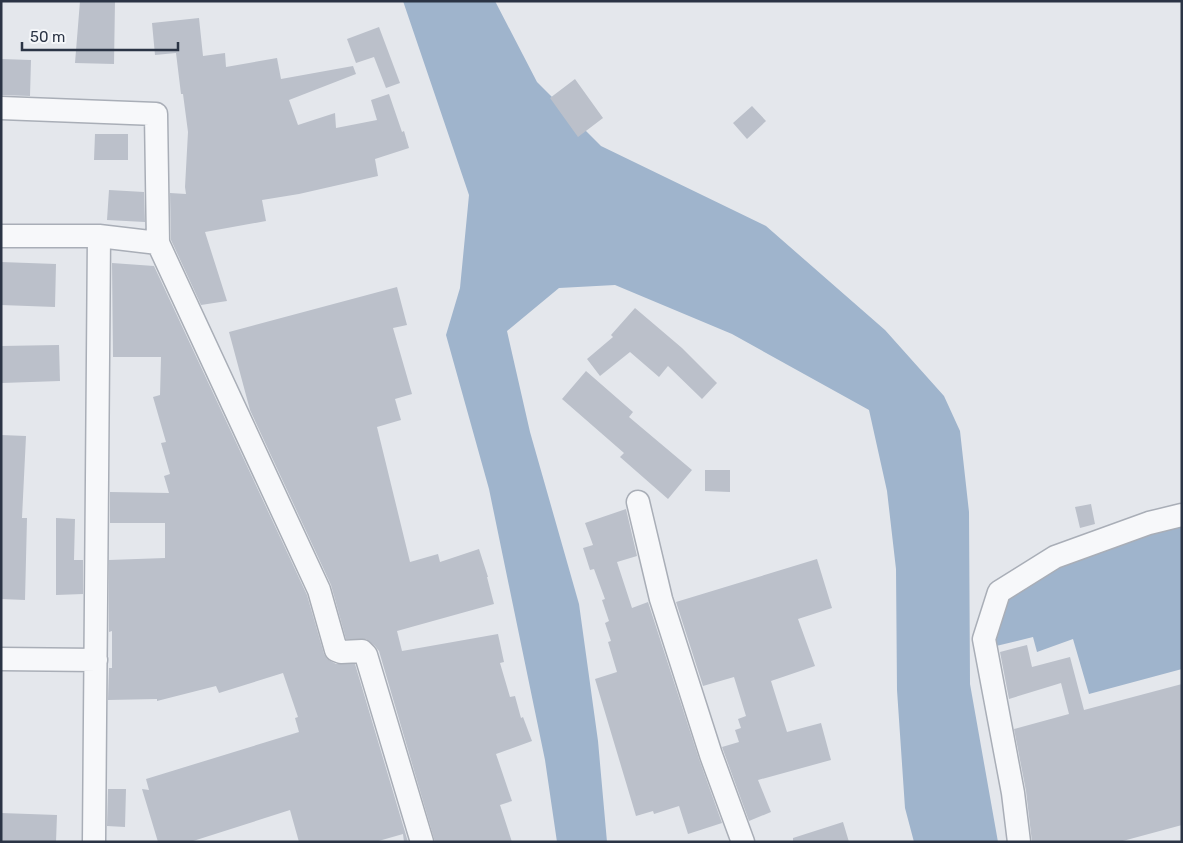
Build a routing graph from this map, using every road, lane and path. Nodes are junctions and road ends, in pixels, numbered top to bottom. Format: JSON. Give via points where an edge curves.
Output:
{"nodes":[{"id":1,"x":1,"y":108,"type":"edge"},
{"id":2,"x":1,"y":236,"type":"edge"},
{"id":3,"x":99,"y":236,"type":"junction"},
{"id":4,"x":158,"y":243,"type":"junction"},
{"id":5,"x":638,"y":502,"type":"dead end"},
{"id":6,"x":1182,"y":515,"type":"edge"},
{"id":7,"x":1,"y":659,"type":"edge"},
{"id":8,"x":96,"y":660,"type":"junction"},
{"id":9,"x":94,"y":842,"type":"edge"},
{"id":10,"x":422,"y":842,"type":"edge"},
{"id":11,"x":743,"y":842,"type":"edge"},
{"id":12,"x":1019,"y":842,"type":"edge"}],
"edges":[{"from":1,"to":4,"type":"street","via":[[156,114]]},
{"from":2,"to":3,"type":"street"},
{"from":3,"to":4,"type":"street"},
{"from":3,"to":8,"type":"street"},
{"from":4,"to":10,"type":"street","via":[[319,590],[336,650],[362,651],[366,655]]},
{"from":5,"to":11,"type":"street","via":[[661,599],[711,755]]},
{"from":6,"to":12,"type":"street","via":[[1148,523],[1055,557],[999,592],[984,639]]},
{"from":7,"to":8,"type":"street"},
{"from":8,"to":9,"type":"street"}]}
